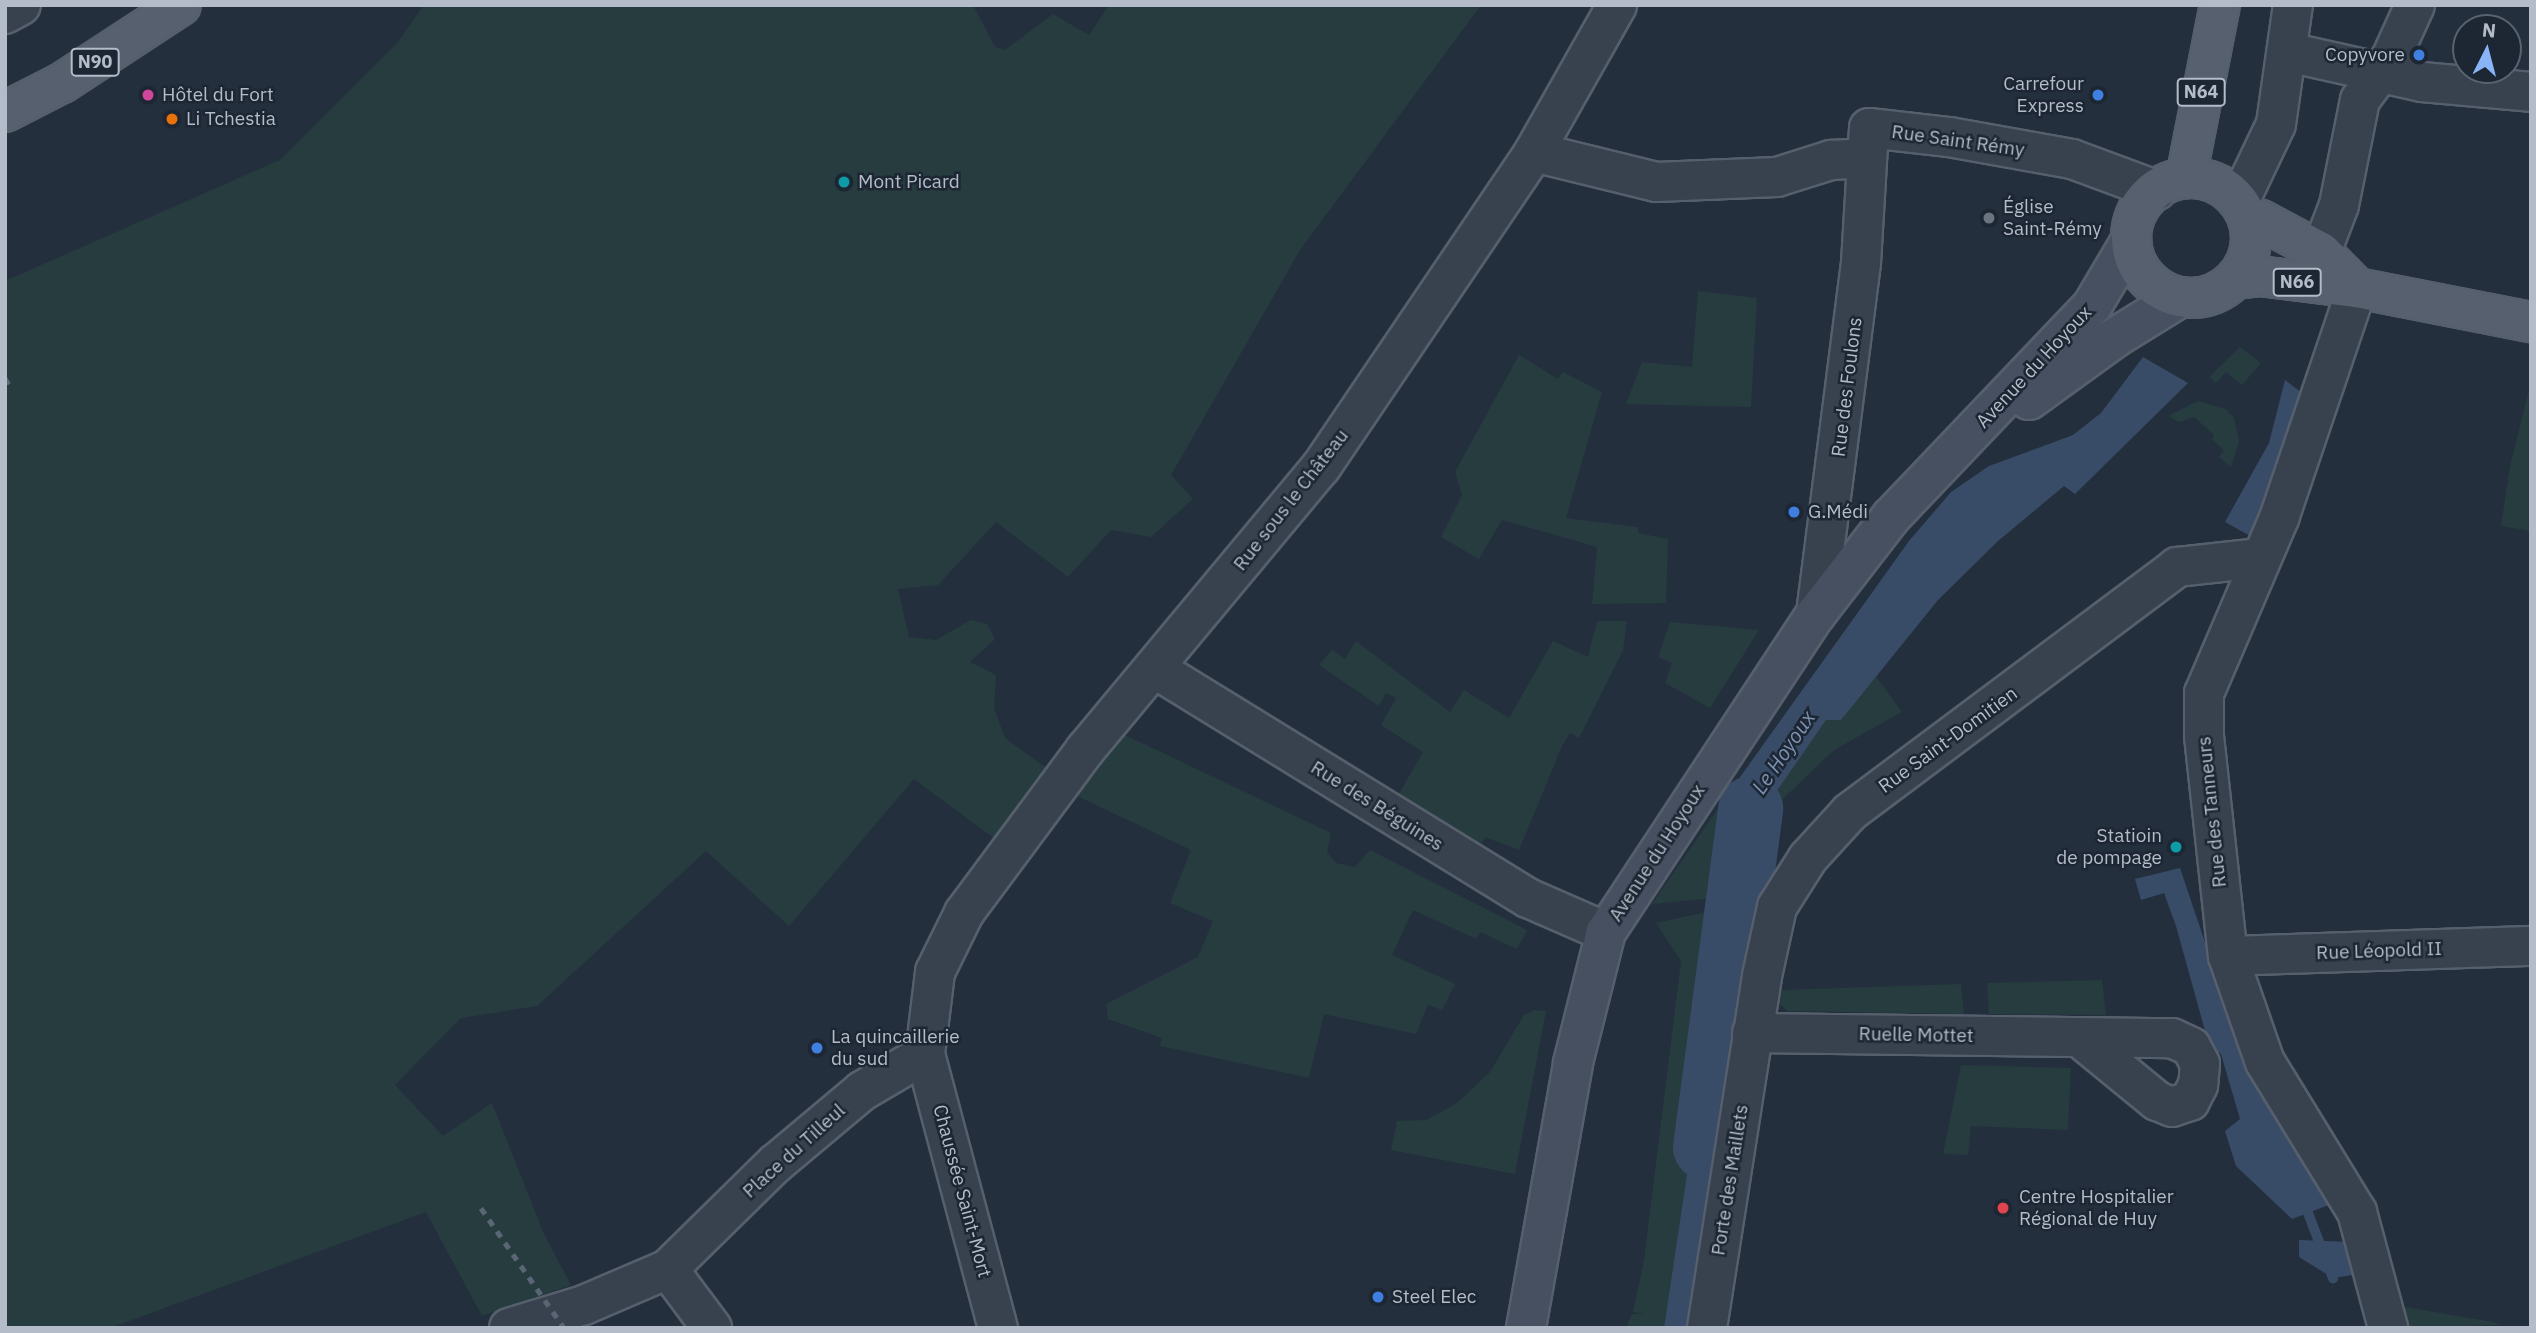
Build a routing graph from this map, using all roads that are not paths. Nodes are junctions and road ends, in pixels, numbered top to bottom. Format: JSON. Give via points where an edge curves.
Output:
{"nodes":[{"id":1,"x":21,"y":5,"type":"edge"},
{"id":2,"x":181,"y":5,"type":"edge"},
{"id":3,"x":1617,"y":5,"type":"edge"},
{"id":4,"x":2220,"y":5,"type":"edge"},
{"id":5,"x":2293,"y":5,"type":"edge"},
{"id":6,"x":2414,"y":5,"type":"edge"},
{"id":7,"x":5,"y":14,"type":"edge"},
{"id":8,"x":2288,"y":52,"type":"junction"},
{"id":9,"x":2379,"y":72,"type":"junction"},
{"id":10,"x":2531,"y":92,"type":"edge"},
{"id":11,"x":5,"y":112,"type":"edge"},
{"id":12,"x":1534,"y":152,"type":"junction"},
{"id":13,"x":1864,"y":158,"type":"junction"},
{"id":14,"x":2171,"y":184,"type":"junction"},
{"id":15,"x":2245,"y":212,"type":"junction"},
{"id":16,"x":2131,"y":240,"type":"junction"},
{"id":17,"x":2322,"y":253,"type":"junction"},
{"id":18,"x":2236,"y":279,"type":"junction"},
{"id":19,"x":2357,"y":289,"type":"junction"},
{"id":20,"x":2181,"y":298,"type":"junction"},
{"id":21,"x":2531,"y":322,"type":"edge"},
{"id":22,"x":1953,"y":454,"type":"junction"},
{"id":23,"x":2260,"y":558,"type":"junction"},
{"id":24,"x":1816,"y":614,"type":"junction"},
{"id":25,"x":1154,"y":668,"type":"junction"},
{"id":26,"x":1606,"y":932,"type":"junction"},
{"id":27,"x":2531,"y":946,"type":"edge"},
{"id":28,"x":2228,"y":956,"type":"junction"},
{"id":29,"x":1752,"y":1033,"type":"junction"},
{"id":30,"x":2080,"y":1038,"type":"dead end"},
{"id":31,"x":925,"y":1055,"type":"junction"},
{"id":32,"x":668,"y":1269,"type":"junction"},
{"id":33,"x":509,"y":1328,"type":"edge"},
{"id":34,"x":712,"y":1328,"type":"edge"},
{"id":35,"x":998,"y":1328,"type":"edge"},
{"id":36,"x":1527,"y":1328,"type":"edge"},
{"id":37,"x":1707,"y":1328,"type":"edge"},
{"id":38,"x":2388,"y":1328,"type":"edge"}],
"edges":[{"from":1,"to":7,"type":"street"},
{"from":2,"to":11,"type":"main road","number":"N90","via":[[62,83]]},
{"from":3,"to":12,"type":"street","name":"Rue sous le Château"},
{"from":4,"to":14,"type":"main road","number":"N64"},
{"from":5,"to":8,"type":"street"},
{"from":6,"to":9,"type":"street","via":[[2396,50]]},
{"from":8,"to":9,"type":"street"},
{"from":8,"to":15,"type":"street","via":[[2268,149]]},
{"from":9,"to":10,"type":"street","via":[[2422,82]]},
{"from":9,"to":17,"type":"street","via":[[2360,100],[2339,205]]},
{"from":12,"to":13,"type":"street","via":[[1656,183],[1777,177],[1831,160]]},
{"from":12,"to":25,"type":"street","name":"Rue sous le Château","via":[[1321,467]]},
{"from":13,"to":14,"type":"street","name":"Rue Saint Rémy","via":[[1869,128],[2072,159]]},
{"from":13,"to":24,"type":"street","name":"Rue des Foulons","via":[[1860,276]]},
{"from":14,"to":15,"type":"main road","name":"Rue Saint Rémy","via":[[2205,178]]},
{"from":14,"to":16,"type":"main road","via":[[2134,221]]},
{"from":15,"to":17,"type":"main road","number":"N66"},
{"from":15,"to":18,"type":"main road","via":[[2250,247]]},
{"from":16,"to":20,"type":"main road","via":[[2140,271],[2165,292]]},
{"from":16,"to":22,"type":"main road","name":"Avenue du Hoyoux","via":[[2092,306]]},
{"from":17,"to":19,"type":"main road","number":"N66"},
{"from":18,"to":19,"type":"main road","number":"N66","via":[[2259,276]]},
{"from":18,"to":20,"type":"main road","via":[[2213,294]]},
{"from":19,"to":21,"type":"main road","number":"N66"},
{"from":19,"to":23,"type":"street","name":"Rue des Tanneurs","via":[[2280,516]]},
{"from":20,"to":22,"type":"main road","name":"Avenue du Hoyoux","via":[[2116,337]]},
{"from":22,"to":24,"type":"main road","name":"Avenue du Hoyoux","via":[[1892,517]]},
{"from":23,"to":28,"type":"street","name":"Rue des Tanneurs","via":[[2204,693],[2208,785]]},
{"from":23,"to":29,"type":"street","name":"Rue Saint-Domitien","via":[[2177,567],[1850,811],[1808,858],[1777,907]]},
{"from":24,"to":26,"type":"main road","name":"Avenue du Hoyoux"},
{"from":25,"to":26,"type":"street","name":"Rue des Béguines","via":[[1528,898]]},
{"from":25,"to":31,"type":"street","name":"Rue sous le Château","via":[[1014,841],[964,913],[935,972]]},
{"from":26,"to":36,"type":"main road","name":"Avenue du Hoyoux","via":[[1571,1076]]},
{"from":27,"to":28,"type":"street","name":"Rue Léopold II"},
{"from":28,"to":38,"type":"street","name":"Rue des Tanneurs","via":[[2265,1062],[2357,1212]]},
{"from":29,"to":30,"type":"street","name":"Ruelle Mottet"},
{"from":29,"to":37,"type":"street","name":"Porte des Maillets"},
{"from":31,"to":32,"type":"street","name":"Place du Tilleul","via":[[862,1091],[775,1164]]},
{"from":31,"to":35,"type":"street","name":"Chaussée Saint-Mort"},
{"from":32,"to":33,"type":"street"},
{"from":32,"to":34,"type":"street"}]}
